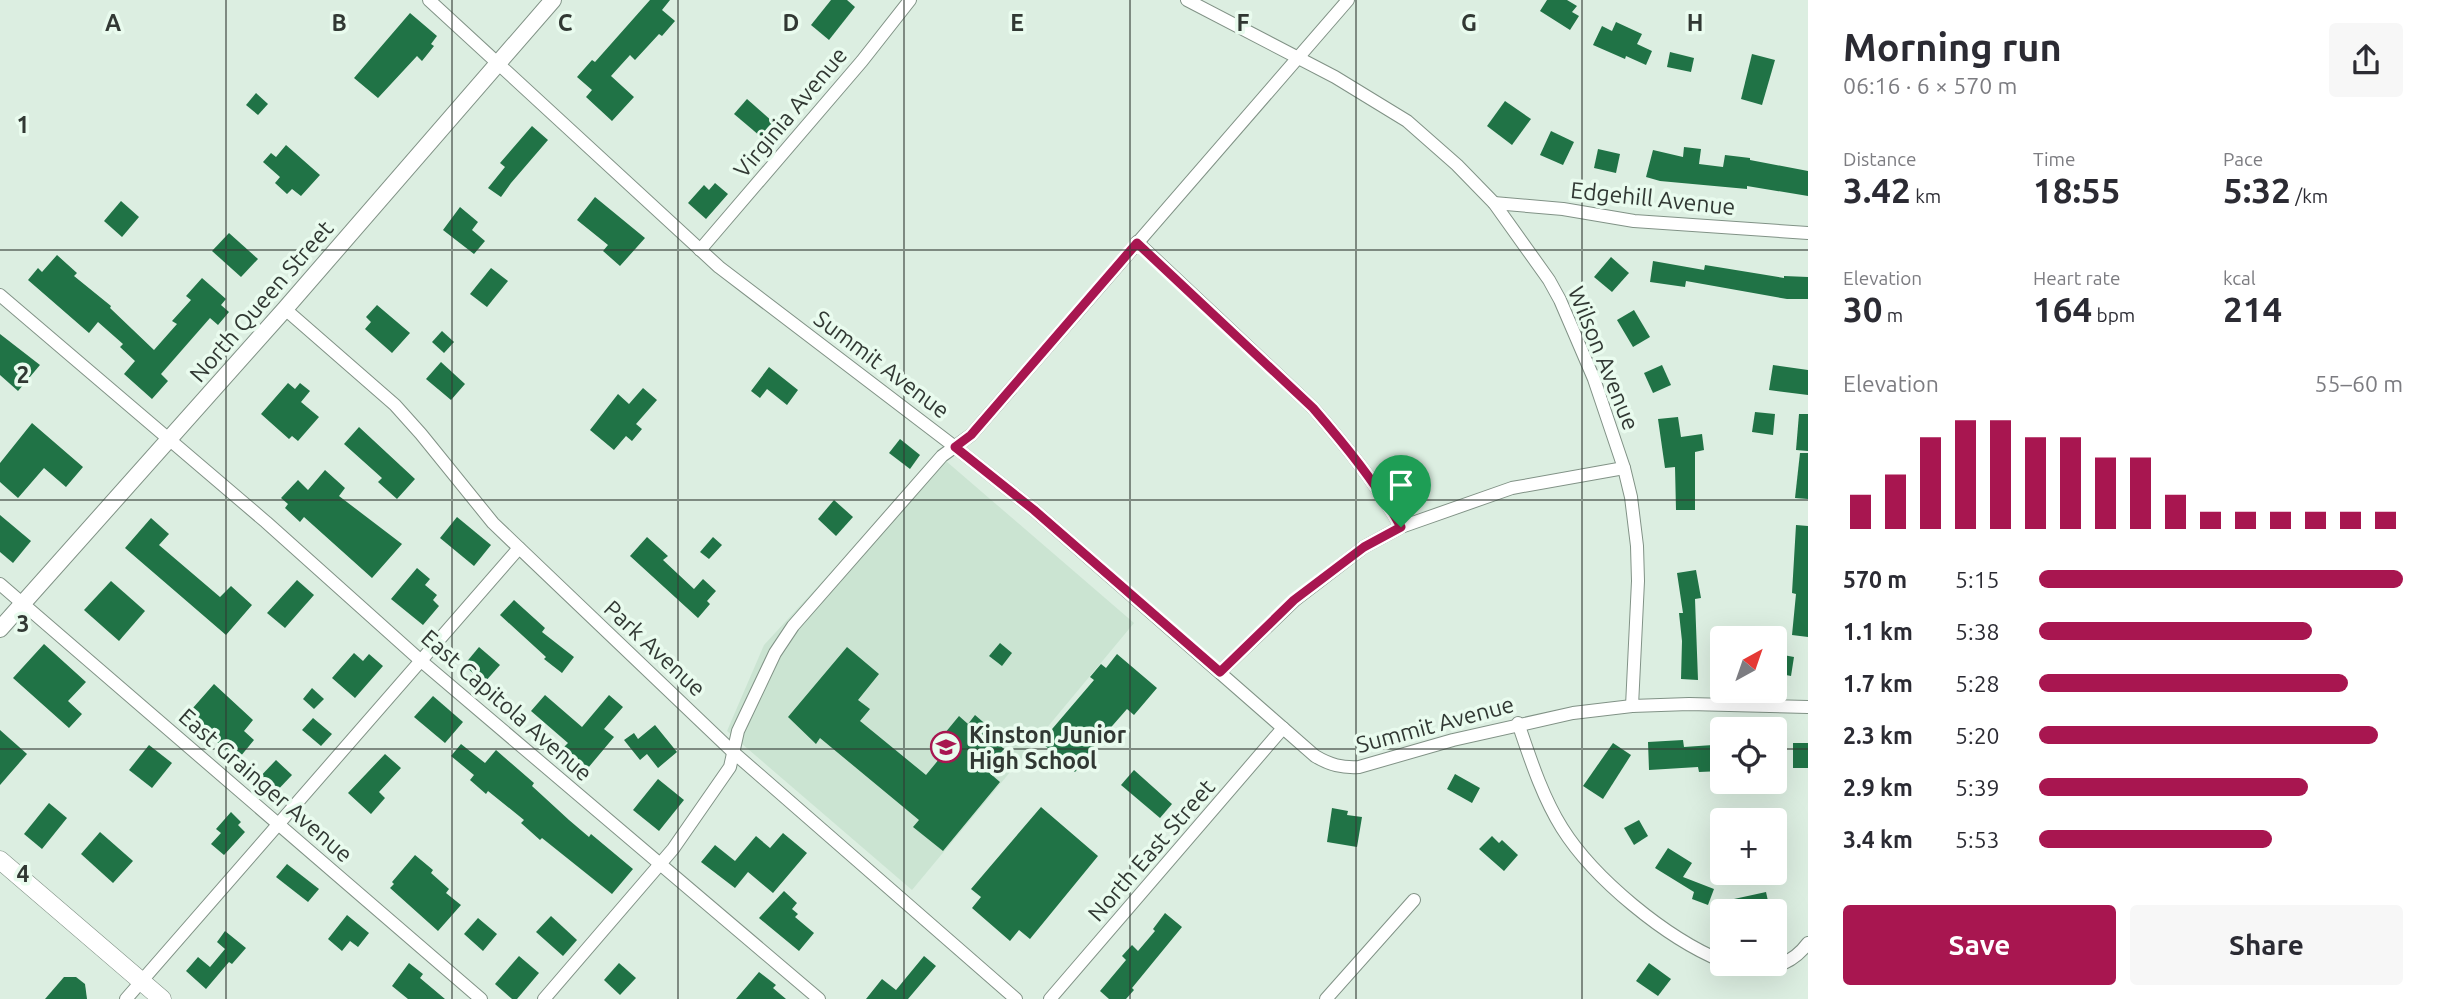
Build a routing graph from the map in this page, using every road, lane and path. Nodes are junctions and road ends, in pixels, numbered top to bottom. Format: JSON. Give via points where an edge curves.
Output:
{"nodes":[{"id":1,"x":429,"y":0,"type":"edge"},
{"id":2,"x":553,"y":0,"type":"edge"},
{"id":3,"x":910,"y":0,"type":"edge"},
{"id":4,"x":1187,"y":0,"type":"edge"},
{"id":5,"x":1348,"y":0,"type":"edge"},
{"id":6,"x":1298,"y":57,"type":"junction"},
{"id":7,"x":499,"y":63,"type":"junction"},
{"id":8,"x":1494,"y":203,"type":"junction"},
{"id":9,"x":1808,"y":233,"type":"edge"},
{"id":10,"x":1137,"y":243,"type":"junction"},
{"id":11,"x":700,"y":250,"type":"junction"},
{"id":12,"x":0,"y":295,"type":"edge"},
{"id":13,"x":285,"y":309,"type":"junction"},
{"id":14,"x":170,"y":440,"type":"junction"},
{"id":15,"x":955,"y":447,"type":"junction"},
{"id":16,"x":1624,"y":468,"type":"junction"},
{"id":17,"x":1401,"y":527,"type":"junction"},
{"id":18,"x":519,"y":548,"type":"junction"},
{"id":19,"x":0,"y":584,"type":"edge"},
{"id":20,"x":22,"y":604,"type":"junction"},
{"id":21,"x":0,"y":629,"type":"edge"},
{"id":22,"x":420,"y":660,"type":"junction"},
{"id":23,"x":1220,"y":672,"type":"junction"},
{"id":24,"x":1632,"y":706,"type":"junction"},
{"id":25,"x":1808,"y":707,"type":"edge"},
{"id":26,"x":1518,"y":723,"type":"junction"},
{"id":27,"x":1283,"y":728,"type":"junction"},
{"id":28,"x":733,"y":752,"type":"junction"},
{"id":29,"x":278,"y":823,"type":"junction"},
{"id":30,"x":0,"y":860,"type":"edge"},
{"id":31,"x":660,"y":864,"type":"junction"},
{"id":32,"x":1414,"y":901,"type":"dead end"},
{"id":33,"x":1808,"y":943,"type":"edge"},
{"id":34,"x":1710,"y":954,"type":"edge"},
{"id":35,"x":1787,"y":961,"type":"edge"},
{"id":36,"x":141,"y":981,"type":"junction"},
{"id":37,"x":126,"y":999,"type":"edge"},
{"id":38,"x":162,"y":999,"type":"edge"},
{"id":39,"x":481,"y":999,"type":"edge"},
{"id":40,"x":544,"y":999,"type":"edge"},
{"id":41,"x":819,"y":999,"type":"edge"},
{"id":42,"x":1016,"y":999,"type":"edge"},
{"id":43,"x":1050,"y":999,"type":"edge"},
{"id":44,"x":1326,"y":999,"type":"edge"}],
"edges":[{"from":1,"to":7,"type":"street","name":"Summit Avenue"},
{"from":2,"to":7,"type":"main road","name":"North Queen Street"},
{"from":3,"to":11,"type":"street","name":"Virginia Avenue"},
{"from":4,"to":6,"type":"street","name":"Wilson Avenue"},
{"from":5,"to":6,"type":"street"},
{"from":6,"to":8,"type":"street","name":"Wilson Avenue","via":[[1407,121]]},
{"from":6,"to":10,"type":"street"},
{"from":7,"to":11,"type":"street","name":"Summit Avenue"},
{"from":7,"to":13,"type":"main road","name":"North Queen Street"},
{"from":8,"to":9,"type":"street","name":"Edgehill Avenue","via":[[1634,221]]},
{"from":8,"to":16,"type":"street","name":"Wilson Avenue","via":[[1560,300],[1594,379]]},
{"from":10,"to":15,"type":"street","via":[[971,435]]},
{"from":10,"to":17,"type":"street","via":[[1313,408],[1353,456]]},
{"from":11,"to":15,"type":"street","name":"Summit Avenue"},
{"from":12,"to":14,"type":"street","name":"East Capitola Avenue"},
{"from":13,"to":14,"type":"main road","name":"North Queen Street"},
{"from":13,"to":18,"type":"street","name":"Park Avenue","via":[[394,405]]},
{"from":14,"to":20,"type":"main road","name":"North Queen Street"},
{"from":14,"to":22,"type":"street","name":"East Capitola Avenue"},
{"from":15,"to":23,"type":"street","name":"Summit Avenue"},
{"from":15,"to":28,"type":"street","via":[[793,626],[775,653]]},
{"from":16,"to":17,"type":"street","via":[[1513,488]]},
{"from":16,"to":24,"type":"street","name":"Wilson Avenue","via":[[1637,546]]},
{"from":17,"to":23,"type":"street","via":[[1364,547],[1294,600]]},
{"from":18,"to":22,"type":"street"},
{"from":18,"to":28,"type":"street","name":"Park Avenue"},
{"from":19,"to":20,"type":"street","name":"East Grainger Avenue"},
{"from":20,"to":21,"type":"main road","name":"North Queen Street"},
{"from":20,"to":29,"type":"street","name":"East Grainger Avenue"},
{"from":22,"to":29,"type":"street"},
{"from":22,"to":31,"type":"street","name":"East Capitola Avenue"},
{"from":23,"to":27,"type":"street","name":"Summit Avenue"},
{"from":24,"to":25,"type":"street","name":"Summit Avenue"},
{"from":24,"to":26,"type":"street","name":"Summit Avenue"},
{"from":26,"to":27,"type":"street","name":"Summit Avenue","via":[[1347,768],[1315,756]]},
{"from":26,"to":34,"type":"street","via":[[1535,773],[1562,828],[1588,863],[1617,892],[1673,934]]},
{"from":27,"to":43,"type":"street","name":"North East Street"},
{"from":28,"to":31,"type":"street","via":[[730,767]]},
{"from":28,"to":42,"type":"street","name":"Park Avenue"},
{"from":29,"to":36,"type":"street"},
{"from":29,"to":39,"type":"street","name":"East Grainger Avenue"},
{"from":30,"to":36,"type":"main road"},
{"from":31,"to":40,"type":"street"},
{"from":31,"to":41,"type":"street","name":"East Capitola Avenue"},
{"from":32,"to":44,"type":"street"},
{"from":33,"to":35,"type":"street"},
{"from":36,"to":37,"type":"street"},
{"from":36,"to":38,"type":"main road"}]}
